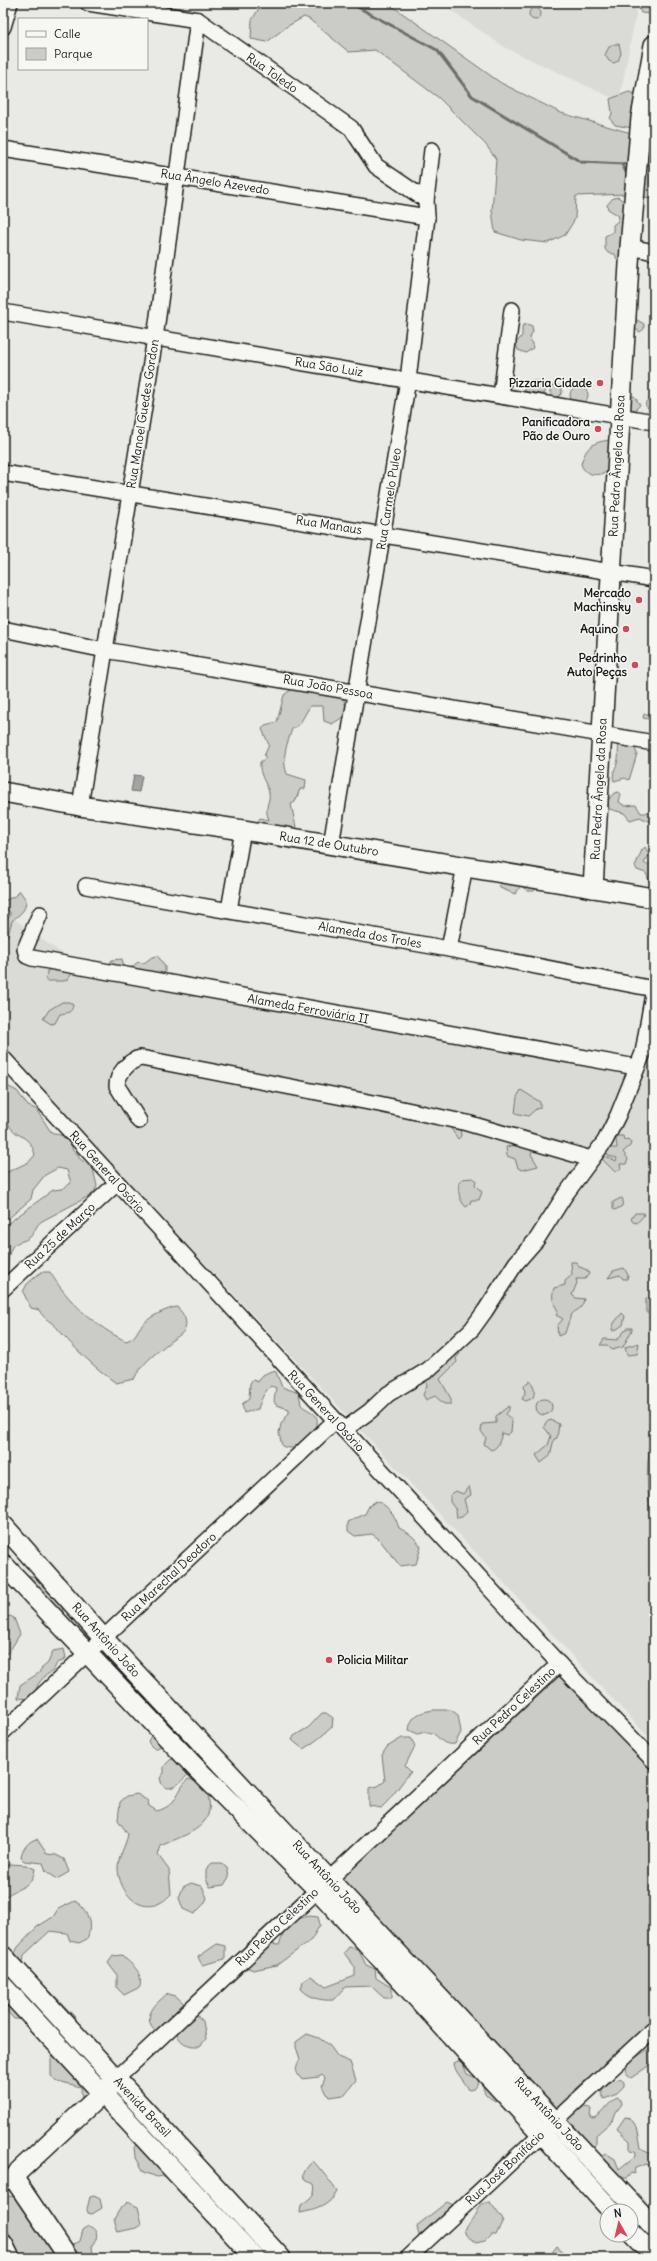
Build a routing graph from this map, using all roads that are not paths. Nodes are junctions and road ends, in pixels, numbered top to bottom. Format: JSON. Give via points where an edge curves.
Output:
{"nodes":[{"id":1,"x":10,"y":3,"type":"edge"},
{"id":2,"x":88,"y":3,"type":"edge"},
{"id":3,"x":198,"y":20,"type":"junction"},
{"id":4,"x":3,"y":27,"type":"edge"},
{"id":5,"x":654,"y":45,"type":"edge"},
{"id":6,"x":647,"y":119,"type":"edge"},
{"id":7,"x":3,"y":149,"type":"edge"},
{"id":8,"x":432,"y":150,"type":"dead end"},
{"id":9,"x":177,"y":175,"type":"junction"},
{"id":10,"x":426,"y":200,"type":"junction"},
{"id":11,"x":427,"y":217,"type":"junction"},
{"id":12,"x":630,"y":247,"type":"junction"},
{"id":13,"x":654,"y":252,"type":"edge"},
{"id":14,"x":512,"y":310,"type":"dead end"},
{"id":15,"x":3,"y":312,"type":"edge"},
{"id":16,"x":155,"y":338,"type":"junction"},
{"id":17,"x":408,"y":380,"type":"junction"},
{"id":18,"x":501,"y":396,"type":"junction"},
{"id":19,"x":620,"y":417,"type":"junction"},
{"id":20,"x":654,"y":422,"type":"edge"},
{"id":21,"x":3,"y":472,"type":"edge"},
{"id":22,"x":130,"y":494,"type":"junction"},
{"id":23,"x":383,"y":534,"type":"junction"},
{"id":24,"x":611,"y":572,"type":"junction"},
{"id":25,"x":654,"y":579,"type":"edge"},
{"id":26,"x":3,"y":629,"type":"edge"},
{"id":27,"x":106,"y":650,"type":"junction"},
{"id":28,"x":358,"y":692,"type":"junction"},
{"id":29,"x":602,"y":734,"type":"junction"},
{"id":30,"x":654,"y":743,"type":"edge"},
{"id":31,"x":3,"y":792,"type":"edge"},
{"id":32,"x":80,"y":806,"type":"junction"},
{"id":33,"x":243,"y":830,"type":"junction"},
{"id":34,"x":331,"y":845,"type":"junction"},
{"id":35,"x":466,"y":866,"type":"junction"},
{"id":36,"x":86,"y":886,"type":"dead end"},
{"id":37,"x":593,"y":888,"type":"junction"},
{"id":38,"x":654,"y":898,"type":"edge"},
{"id":39,"x":229,"y":910,"type":"junction"},
{"id":40,"x":40,"y":914,"type":"dead end"},
{"id":41,"x":449,"y":949,"type":"junction"},
{"id":42,"x":654,"y":988,"type":"edge"},
{"id":43,"x":3,"y":1058,"type":"edge"},
{"id":44,"x":636,"y":1068,"type":"junction"},
{"id":45,"x":139,"y":1121,"type":"dead end"},
{"id":46,"x":591,"y":1159,"type":"junction"},
{"id":47,"x":117,"y":1183,"type":"junction"},
{"id":48,"x":3,"y":1289,"type":"edge"},
{"id":49,"x":339,"y":1425,"type":"junction"},
{"id":50,"x":3,"y":1525,"type":"edge"},
{"id":51,"x":36,"y":1562,"type":"junction"},
{"id":52,"x":3,"y":1564,"type":"edge"},
{"id":53,"x":17,"y":1579,"type":"junction"},
{"id":54,"x":104,"y":1639,"type":"junction"},
{"id":55,"x":86,"y":1654,"type":"junction"},
{"id":56,"x":559,"y":1664,"type":"junction"},
{"id":57,"x":3,"y":1732,"type":"edge"},
{"id":58,"x":210,"y":1753,"type":"junction"},
{"id":59,"x":654,"y":1761,"type":"edge"},
{"id":60,"x":196,"y":1768,"type":"junction"},
{"id":61,"x":323,"y":1884,"type":"junction"},
{"id":62,"x":3,"y":1956,"type":"edge"},
{"id":63,"x":3,"y":1986,"type":"edge"},
{"id":64,"x":654,"y":2029,"type":"edge"},
{"id":65,"x":116,"y":2079,"type":"junction"},
{"id":66,"x":102,"y":2093,"type":"junction"},
{"id":67,"x":555,"y":2120,"type":"junction"},
{"id":68,"x":540,"y":2134,"type":"junction"},
{"id":69,"x":605,"y":2203,"type":"edge"},
{"id":70,"x":654,"y":2227,"type":"edge"},
{"id":71,"x":639,"y":2240,"type":"edge"},
{"id":72,"x":3,"y":2244,"type":"edge"},
{"id":73,"x":654,"y":2256,"type":"edge"},
{"id":74,"x":10,"y":2258,"type":"edge"},
{"id":75,"x":68,"y":2258,"type":"edge"},
{"id":76,"x":255,"y":2258,"type":"edge"},
{"id":77,"x":281,"y":2258,"type":"edge"},
{"id":78,"x":408,"y":2258,"type":"edge"}],
"edges":[{"from":1,"to":4,"type":"street"},
{"from":2,"to":3,"type":"street","name":"Rua Toledo"},
{"from":3,"to":9,"type":"street","name":"Rua Manoel Guedes Gordon"},
{"from":3,"to":10,"type":"street","name":"Rua Toledo","via":[[351,128],[376,166]]},
{"from":5,"to":6,"type":"main road","name":"Rua Pedro Ângelo da Rosa"},
{"from":6,"to":12,"type":"main road","name":"Rua Pedro Ângelo da Rosa"},
{"from":7,"to":9,"type":"street","name":"Rua Ângelo Azevedo"},
{"from":8,"to":10,"type":"street","name":"Rua Carmelo Puleo"},
{"from":9,"to":11,"type":"street","name":"Rua Ângelo Azevedo"},
{"from":9,"to":16,"type":"street","name":"Rua Manoel Guedes Gordon"},
{"from":10,"to":11,"type":"street","name":"Rua Carmelo Puleo"},
{"from":11,"to":17,"type":"street","name":"Rua Carmelo Puleo"},
{"from":12,"to":13,"type":"street"},
{"from":12,"to":19,"type":"main road","name":"Rua Pedro Ângelo da Rosa"},
{"from":14,"to":18,"type":"street"},
{"from":15,"to":16,"type":"street","name":"Rua São Luiz"},
{"from":16,"to":17,"type":"street","name":"Rua São Luiz"},
{"from":16,"to":22,"type":"street","name":"Rua Manoel Guedes Gordon"},
{"from":17,"to":18,"type":"street","name":"Rua São Luiz"},
{"from":17,"to":23,"type":"street","name":"Rua Carmelo Puleo"},
{"from":18,"to":19,"type":"street","name":"Rua São Luiz"},
{"from":19,"to":20,"type":"street","name":"Rua São Luiz"},
{"from":19,"to":24,"type":"main road","name":"Rua Pedro Ângelo da Rosa"},
{"from":21,"to":22,"type":"street","name":"Rua Manaus"},
{"from":22,"to":23,"type":"street","name":"Rua Manaus"},
{"from":22,"to":27,"type":"street","name":"Rua Manoel Guedes Gordon"},
{"from":23,"to":24,"type":"street","name":"Rua Manaus"},
{"from":23,"to":28,"type":"street","name":"Rua Carmelo Puleo"},
{"from":24,"to":25,"type":"street","name":"Rua Manaus"},
{"from":24,"to":29,"type":"main road","name":"Rua Pedro Ângelo da Rosa"},
{"from":26,"to":27,"type":"street","name":"Rua João Pessoa"},
{"from":27,"to":28,"type":"street","name":"Rua João Pessoa"},
{"from":27,"to":32,"type":"street","name":"Rua Manoel Guedes Gordon"},
{"from":28,"to":29,"type":"street","name":"Rua João Pessoa"},
{"from":28,"to":34,"type":"street","name":"Rua Carmelo Puleo"},
{"from":29,"to":30,"type":"street","name":"Rua João Pessoa"},
{"from":29,"to":37,"type":"main road","name":"Rua Pedro Ângelo da Rosa"},
{"from":31,"to":32,"type":"main road","name":"Rua 12 de Outubro"},
{"from":32,"to":33,"type":"main road","name":"Rua 12 de Outubro"},
{"from":33,"to":34,"type":"main road","name":"Rua 12 de Outubro"},
{"from":33,"to":39,"type":"street"},
{"from":34,"to":35,"type":"main road","name":"Rua 12 de Outubro"},
{"from":35,"to":37,"type":"main road","name":"Rua 12 de Outubro"},
{"from":35,"to":41,"type":"street"},
{"from":36,"to":39,"type":"street","name":"Alameda dos Troles"},
{"from":37,"to":38,"type":"main road","name":"Rua 12 de Outubro"},
{"from":39,"to":41,"type":"street","name":"Alameda dos Troles"},
{"from":40,"to":44,"type":"street","name":"Alameda Ferroviária II","via":[[24,949],[27,956],[32,958]]},
{"from":41,"to":42,"type":"street","name":"Alameda dos Troles"},
{"from":42,"to":44,"type":"street","name":"Rua Marechal Deodoro","via":[[643,1053]]},
{"from":43,"to":47,"type":"street","name":"Rua General Osório"},
{"from":44,"to":46,"type":"street","name":"Rua Marechal Deodoro","via":[[618,1115],[605,1141]]},
{"from":45,"to":46,"type":"street","via":[[117,1086],[117,1079],[130,1062],[141,1058],[467,1123]]},
{"from":46,"to":49,"type":"street","name":"Rua Marechal Deodoro","via":[[472,1329],[428,1370],[388,1394],[370,1411]]},
{"from":47,"to":48,"type":"street","name":"Rua 25 de Março"},
{"from":47,"to":49,"type":"street","name":"Rua General Osório"},
{"from":49,"to":54,"type":"street","name":"Rua Marechal Deodoro"},
{"from":49,"to":56,"type":"street","name":"Rua General Osório"},
{"from":50,"to":51,"type":"main road","name":"Rua Antônio João"},
{"from":51,"to":53,"type":"main road"},
{"from":51,"to":54,"type":"main road","name":"Rua Antônio João"},
{"from":52,"to":53,"type":"main road","name":"Rua Antônio João"},
{"from":53,"to":55,"type":"main road","name":"Rua Antônio João"},
{"from":54,"to":55,"type":"street","name":"Rua Marechal Deodoro"},
{"from":54,"to":58,"type":"main road","name":"Rua Antônio João"},
{"from":55,"to":57,"type":"street","name":"Rua Marechal Deodoro"},
{"from":55,"to":60,"type":"main road","name":"Rua Antônio João"},
{"from":56,"to":59,"type":"street","name":"Rua General Osório"},
{"from":56,"to":61,"type":"street","name":"Rua Pedro Celestino"},
{"from":58,"to":60,"type":"main road"},
{"from":58,"to":61,"type":"main road","name":"Rua Antônio João"},
{"from":60,"to":61,"type":"main road","name":"Rua Antônio João"},
{"from":61,"to":65,"type":"street","name":"Rua Pedro Celestino"},
{"from":61,"to":67,"type":"main road","name":"Rua Antônio João"},
{"from":61,"to":68,"type":"main road","name":"Rua Antônio João"},
{"from":62,"to":65,"type":"main road","name":"Avenida Brasil"},
{"from":63,"to":66,"type":"main road","name":"Avenida Brasil"},
{"from":64,"to":67,"type":"street","name":"Rua José Bonifácio"},
{"from":65,"to":66,"type":"main road","name":"Rua Pedro Celestino"},
{"from":65,"to":77,"type":"main road","name":"Avenida Brasil"},
{"from":66,"to":75,"type":"main road","name":"Rua Pedro Celestino","via":[[15,2177]]},
{"from":66,"to":76,"type":"main road","name":"Avenida Brasil"},
{"from":67,"to":68,"type":"street","name":"Rua José Bonifácio"},
{"from":67,"to":70,"type":"main road","name":"Rua Antônio João"},
{"from":68,"to":69,"type":"main road","name":"Rua Antônio João"},
{"from":68,"to":78,"type":"street","name":"Rua José Bonifácio"},
{"from":71,"to":73,"type":"main road"},
{"from":72,"to":74,"type":"main road"}]}
